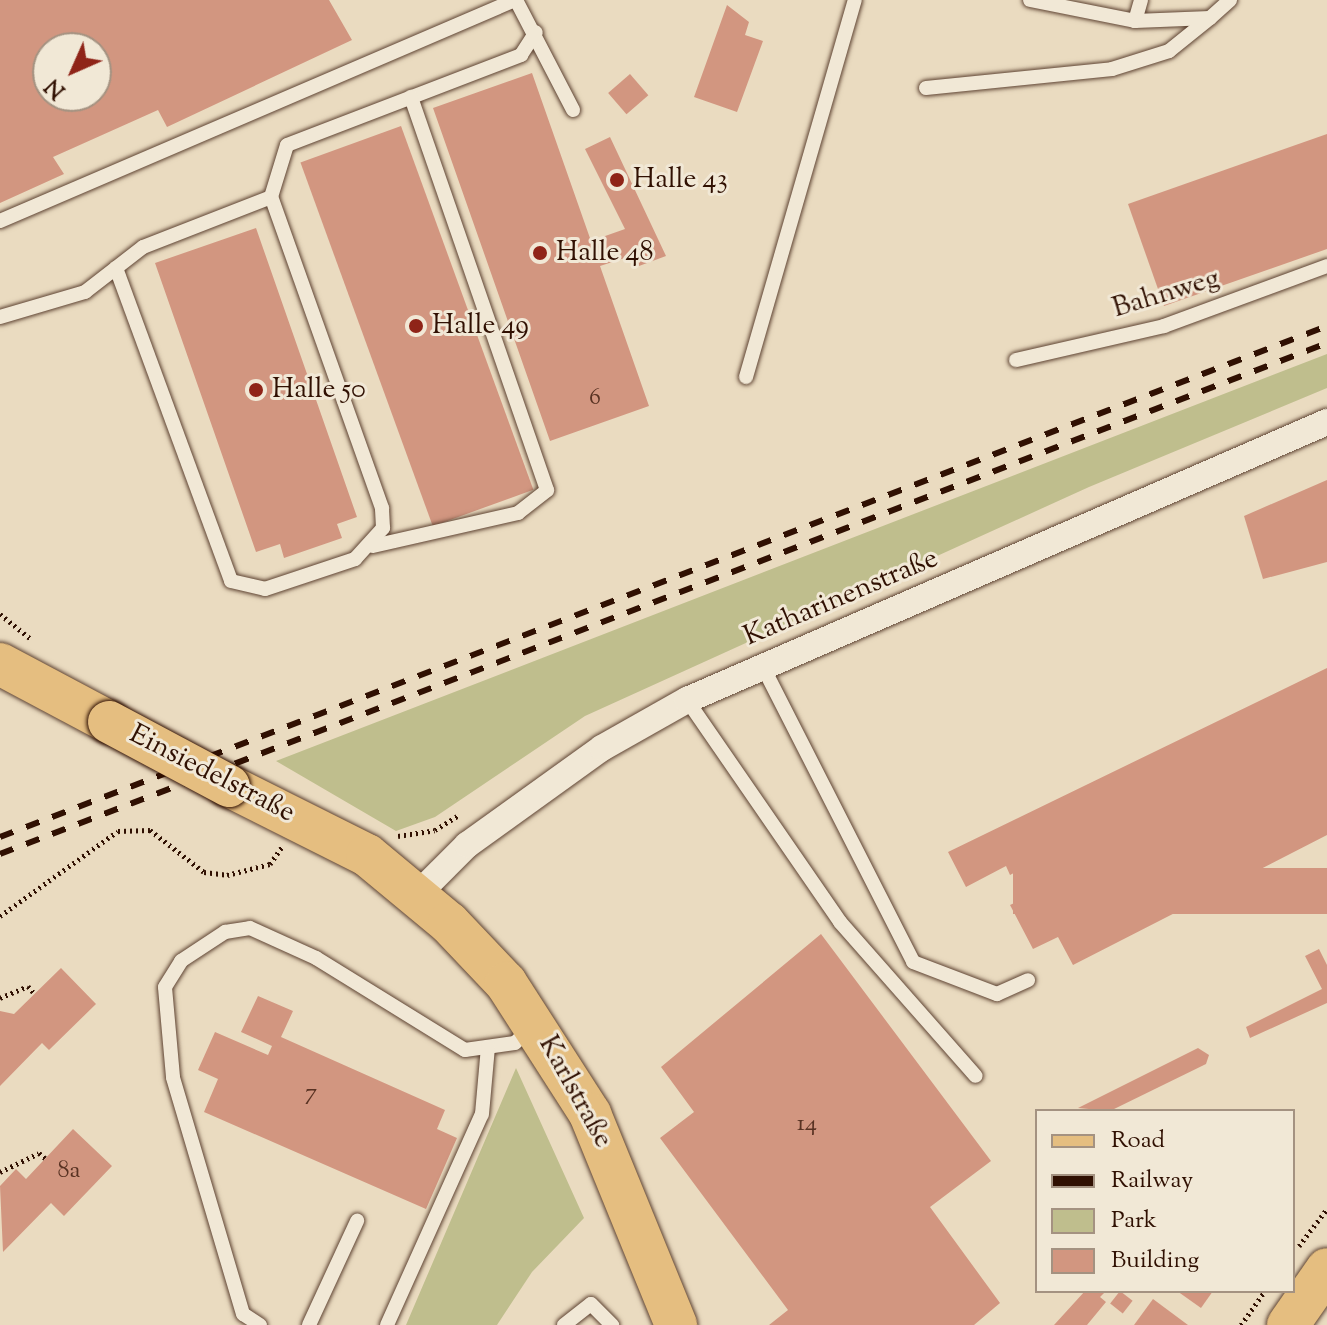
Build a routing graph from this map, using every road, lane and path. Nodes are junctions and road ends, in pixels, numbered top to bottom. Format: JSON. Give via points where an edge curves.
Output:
{"nodes":[{"id":1,"x":515,"y":0,"type":"edge"},
{"id":2,"x":855,"y":0,"type":"edge"},
{"id":3,"x":1030,"y":0,"type":"edge"},
{"id":4,"x":1141,"y":0,"type":"edge"},
{"id":5,"x":1230,"y":0,"type":"edge"},
{"id":6,"x":488,"y":5,"type":"edge"},
{"id":7,"x":1210,"y":18,"type":"junction"},
{"id":8,"x":1135,"y":21,"type":"junction"},
{"id":9,"x":536,"y":32,"type":"junction"},
{"id":10,"x":926,"y":88,"type":"dead end"},
{"id":11,"x":411,"y":97,"type":"junction"},
{"id":12,"x":573,"y":110,"type":"dead end"},
{"id":13,"x":271,"y":197,"type":"junction"},
{"id":14,"x":0,"y":221,"type":"edge"},
{"id":15,"x":1327,"y":266,"type":"edge"},
{"id":16,"x":116,"y":268,"type":"junction"},
{"id":17,"x":0,"y":317,"type":"edge"},
{"id":18,"x":1016,"y":360,"type":"dead end"},
{"id":19,"x":746,"y":377,"type":"dead end"},
{"id":20,"x":1327,"y":422,"type":"edge"},
{"id":21,"x":373,"y":546,"type":"junction"},
{"id":22,"x":0,"y":664,"type":"edge"},
{"id":23,"x":763,"y":667,"type":"junction"},
{"id":24,"x":687,"y":700,"type":"junction"},
{"id":25,"x":280,"y":851,"type":"dead end"},
{"id":26,"x":417,"y":895,"type":"junction"},
{"id":27,"x":0,"y":916,"type":"edge"},
{"id":28,"x":1028,"y":980,"type":"dead end"},
{"id":29,"x":33,"y":992,"type":"dead end"},
{"id":30,"x":0,"y":998,"type":"edge"},
{"id":31,"x":536,"y":1022,"type":"junction"},
{"id":32,"x":488,"y":1047,"type":"junction"},
{"id":33,"x":976,"y":1076,"type":"dead end"},
{"id":34,"x":45,"y":1158,"type":"dead end"},
{"id":35,"x":0,"y":1172,"type":"edge"},
{"id":36,"x":1327,"y":1209,"type":"edge"},
{"id":37,"x":357,"y":1221,"type":"dead end"},
{"id":38,"x":1295,"y":1251,"type":"edge"},
{"id":39,"x":1327,"y":1269,"type":"edge"},
{"id":40,"x":1264,"y":1293,"type":"edge"},
{"id":41,"x":260,"y":1325,"type":"edge"},
{"id":42,"x":309,"y":1325,"type":"edge"},
{"id":43,"x":387,"y":1325,"type":"edge"},
{"id":44,"x":564,"y":1325,"type":"edge"},
{"id":45,"x":612,"y":1325,"type":"edge"},
{"id":46,"x":676,"y":1325,"type":"edge"},
{"id":47,"x":1241,"y":1325,"type":"edge"},
{"id":48,"x":1288,"y":1325,"type":"edge"}],
"edges":[{"from":1,"to":6,"type":"lane"},
{"from":1,"to":9,"type":"lane"},
{"from":2,"to":19,"type":"lane"},
{"from":3,"to":8,"type":"lane"},
{"from":4,"to":8,"type":"lane"},
{"from":5,"to":7,"type":"lane"},
{"from":6,"to":14,"type":"lane"},
{"from":7,"to":8,"type":"lane"},
{"from":7,"to":10,"type":"lane","via":[[1169,51],[1112,69]]},
{"from":9,"to":11,"type":"lane","via":[[521,55]]},
{"from":9,"to":12,"type":"lane"},
{"from":11,"to":13,"type":"lane","via":[[287,145]]},
{"from":11,"to":21,"type":"lane","via":[[547,490],[518,513]]},
{"from":13,"to":16,"type":"lane","via":[[143,247]]},
{"from":13,"to":21,"type":"lane","via":[[382,508],[383,528]]},
{"from":15,"to":18,"type":"lane","name":"Bahnweg","via":[[1164,326]]},
{"from":16,"to":17,"type":"lane","via":[[85,292]]},
{"from":16,"to":21,"type":"lane","via":[[231,581],[265,589],[355,559]]},
{"from":20,"to":23,"type":"street","name":"Katharinenstraße"},
{"from":22,"to":26,"type":"main road","name":"Einsiedelstraße","bridge":true,"via":[[338,838]]},
{"from":23,"to":24,"type":"street","name":"Katharinenstraße"},
{"from":23,"to":28,"type":"lane","via":[[913,962],[997,994]]},
{"from":24,"to":26,"type":"street","name":"Katharinenstraße","via":[[602,748],[467,845]]},
{"from":24,"to":33,"type":"lane","via":[[840,922]]},
{"from":25,"to":27,"type":"path","via":[[265,866],[204,872],[150,830],[118,831]]},
{"from":26,"to":31,"type":"main road","name":"Karlstraße"},
{"from":29,"to":30,"type":"path","via":[[28,986]]},
{"from":31,"to":32,"type":"lane","via":[[515,1043]]},
{"from":31,"to":46,"type":"main road","name":"Karlstraße","via":[[623,1183]]},
{"from":32,"to":41,"type":"lane","via":[[465,1050],[316,958],[250,928],[225,932],[181,961],[165,987],[173,1077],[243,1314]]},
{"from":32,"to":43,"type":"lane","via":[[482,1114]]},
{"from":34,"to":35,"type":"path","via":[[39,1153]]},
{"from":36,"to":38,"type":"path"},
{"from":37,"to":42,"type":"lane"},
{"from":39,"to":48,"type":"main road"},
{"from":40,"to":47,"type":"path"},
{"from":44,"to":45,"type":"lane","via":[[591,1304]]}]}
